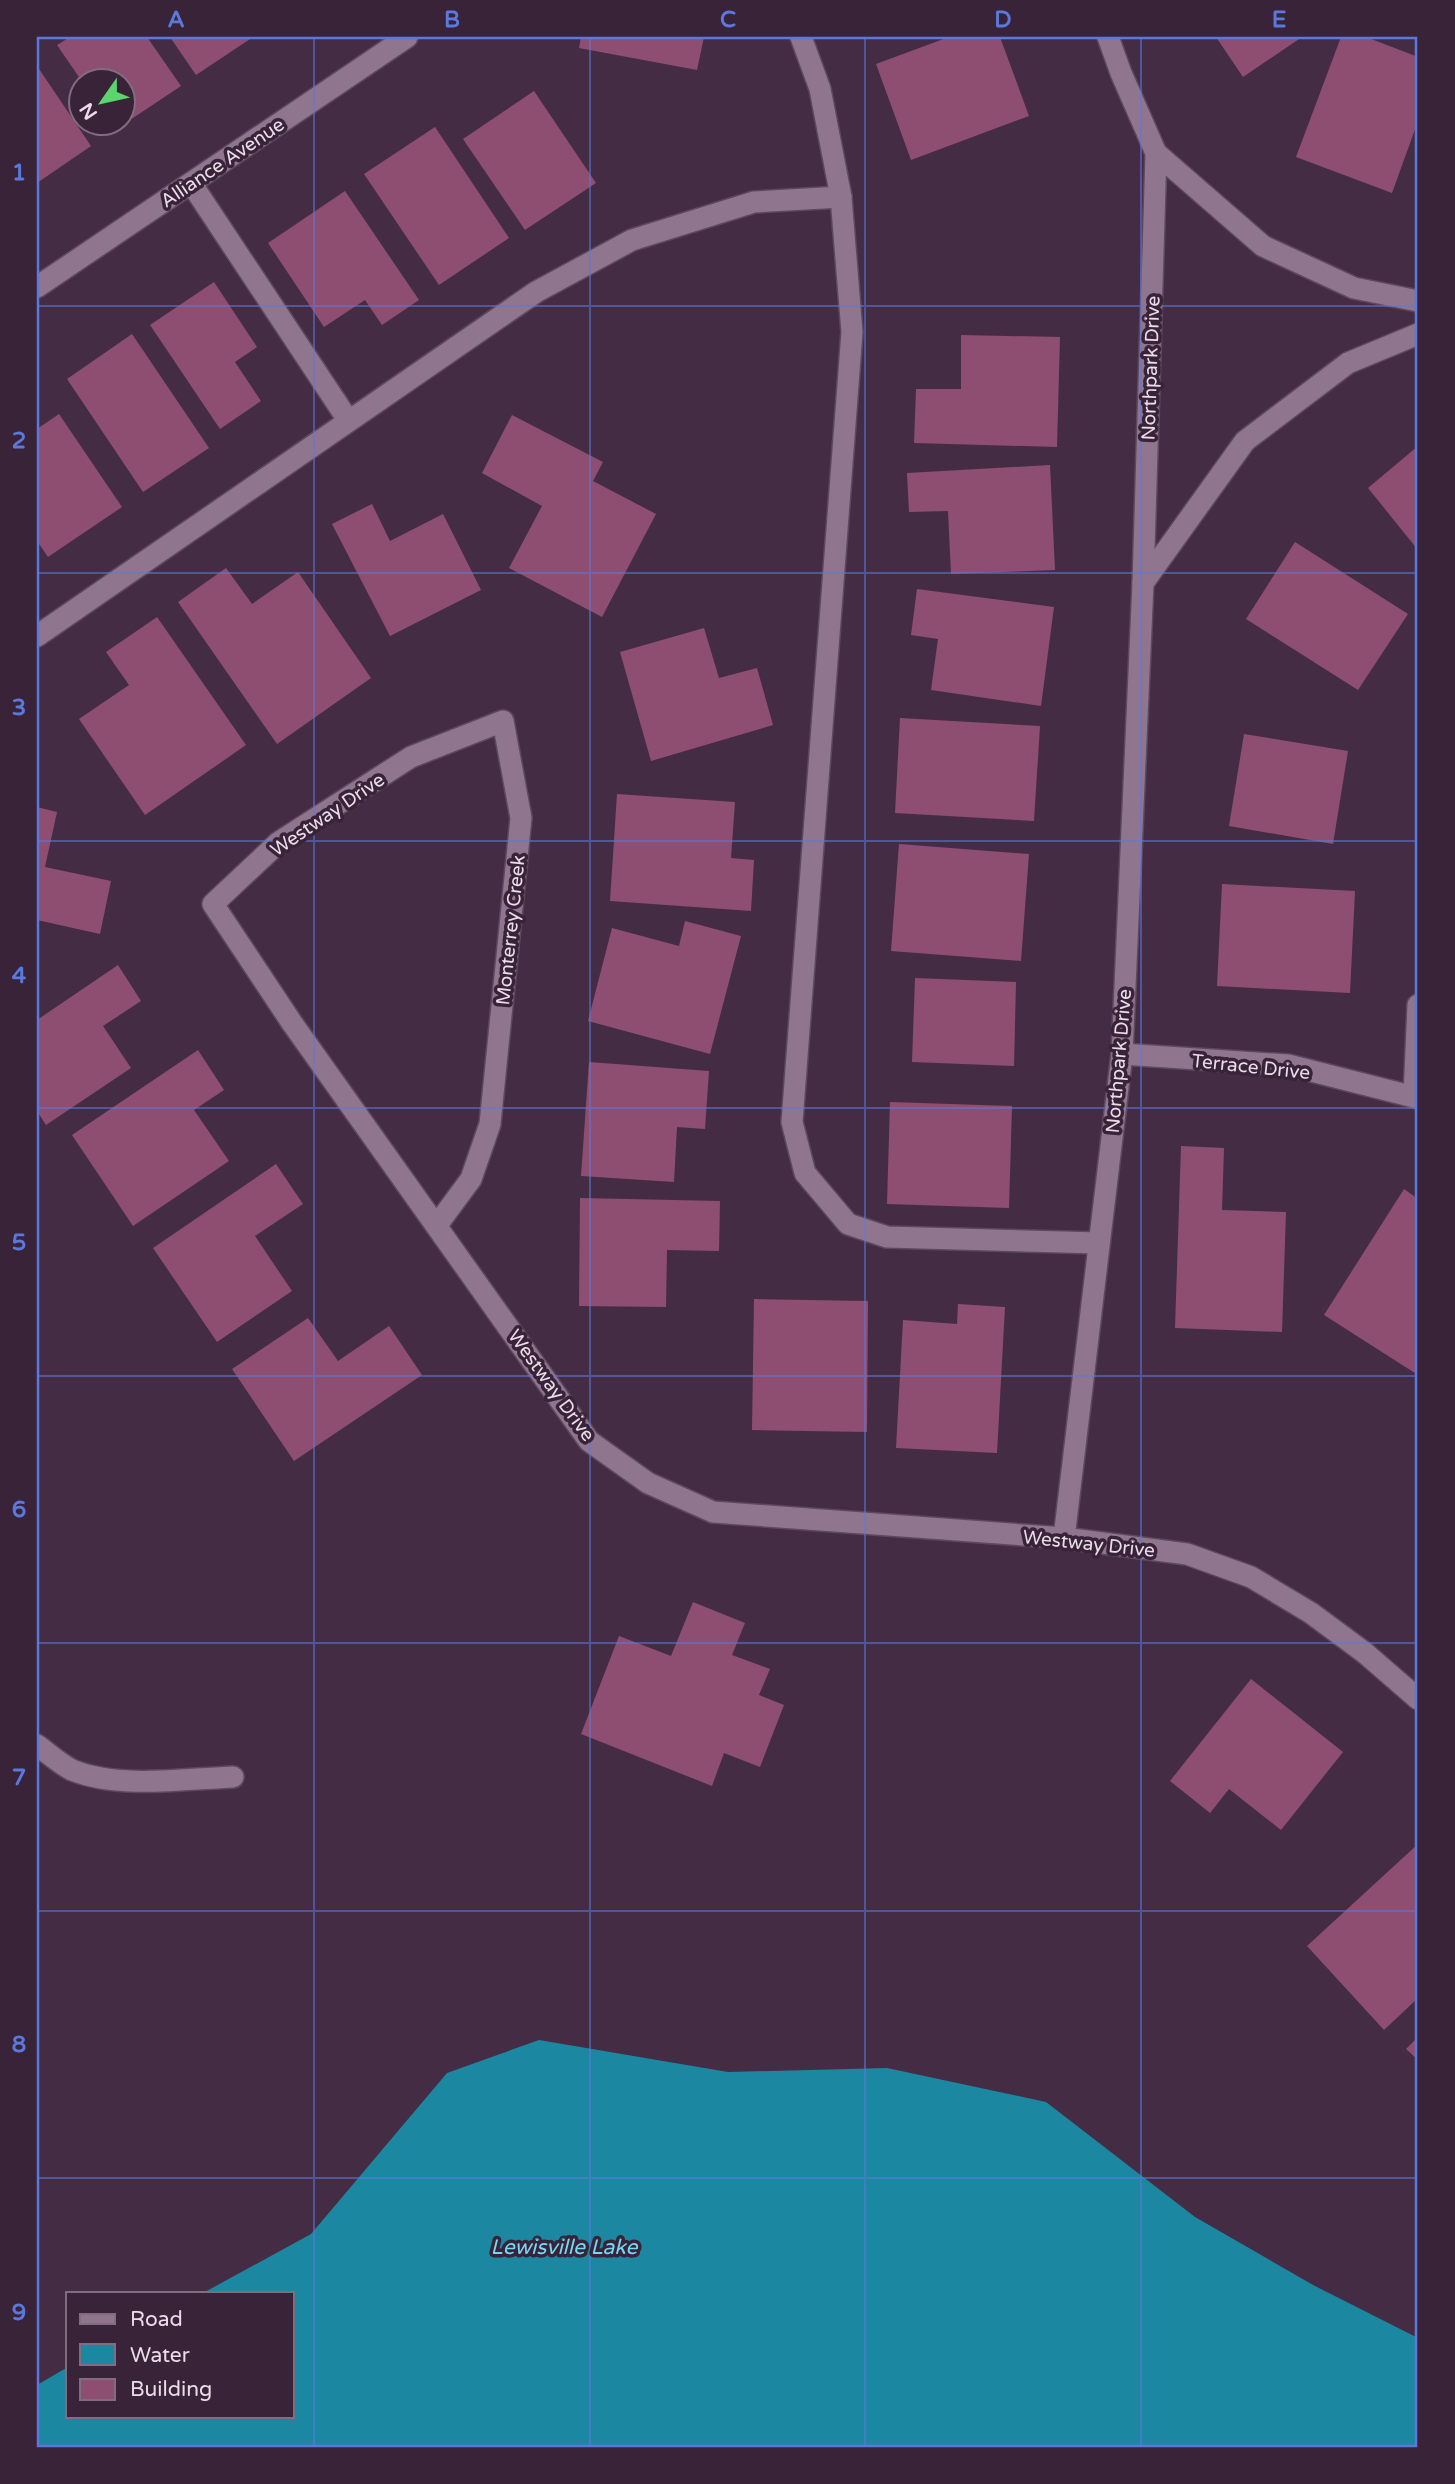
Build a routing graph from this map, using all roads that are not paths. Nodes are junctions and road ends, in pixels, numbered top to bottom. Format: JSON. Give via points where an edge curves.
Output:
{"nodes":[{"id":1,"x":407,"y":37,"type":"edge"},
{"id":2,"x":801,"y":37,"type":"edge"},
{"id":3,"x":1108,"y":37,"type":"edge"},
{"id":4,"x":1156,"y":153,"type":"junction"},
{"id":5,"x":191,"y":183,"type":"junction"},
{"id":6,"x":841,"y":197,"type":"junction"},
{"id":7,"x":37,"y":287,"type":"edge"},
{"id":8,"x":1418,"y":301,"type":"edge"},
{"id":9,"x":1418,"y":334,"type":"edge"},
{"id":10,"x":348,"y":420,"type":"junction"},
{"id":11,"x":1143,"y":583,"type":"junction"},
{"id":12,"x":37,"y":636,"type":"edge"},
{"id":13,"x":411,"y":757,"type":"joint"},
{"id":14,"x":1418,"y":1005,"type":"edge"},
{"id":15,"x":1122,"y":1054,"type":"junction"},
{"id":16,"x":1416,"y":1097,"type":"edge"},
{"id":17,"x":437,"y":1225,"type":"junction"},
{"id":18,"x":1099,"y":1243,"type":"junction"},
{"id":19,"x":1064,"y":1538,"type":"junction"},
{"id":20,"x":1418,"y":1699,"type":"edge"},
{"id":21,"x":37,"y":1745,"type":"edge"},
{"id":22,"x":233,"y":1777,"type":"dead end"}],
"edges":[{"from":1,"to":5,"type":"street","name":"Alliance Avenue"},
{"from":2,"to":6,"type":"street","via":[[820,89]]},
{"from":3,"to":4,"type":"street"},
{"from":4,"to":8,"type":"street","via":[[1263,246],[1354,288]]},
{"from":4,"to":11,"type":"street","name":"Northpark Drive"},
{"from":5,"to":7,"type":"street","name":"Alliance Avenue"},
{"from":5,"to":10,"type":"street"},
{"from":6,"to":10,"type":"street","via":[[754,202],[632,240],[536,292]]},
{"from":6,"to":18,"type":"street","via":[[852,332],[792,1122],[805,1173],[848,1224],[887,1237]]},
{"from":9,"to":11,"type":"street","via":[[1348,363],[1245,441]]},
{"from":10,"to":12,"type":"street"},
{"from":11,"to":15,"type":"street","name":"Northpark Drive"},
{"from":13,"to":17,"type":"street","name":"Monterrey Creek","via":[[503,721],[522,818],[490,1124],[471,1179]]},
{"from":13,"to":17,"type":"street","name":"Westway Drive","via":[[279,842],[213,904]]},
{"from":14,"to":16,"type":"street"},
{"from":15,"to":16,"type":"street","name":"Terrace Drive","via":[[1288,1065]]},
{"from":15,"to":18,"type":"street","name":"Northpark Drive"},
{"from":17,"to":19,"type":"street","name":"Westway Drive","via":[[589,1441],[648,1482],[713,1512]]},
{"from":18,"to":19,"type":"street","name":"Northpark Drive"},
{"from":19,"to":20,"type":"street","name":"Westway Drive","via":[[1186,1554],[1251,1577],[1311,1613]]},
{"from":21,"to":22,"type":"street","via":[[71,1769],[98,1778]]}]}
